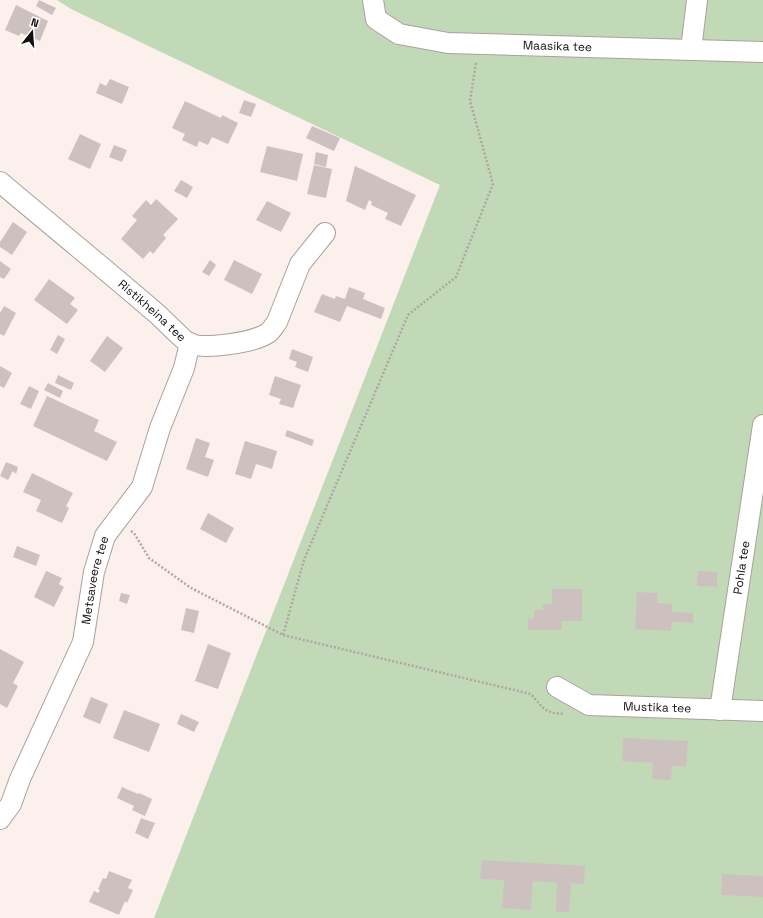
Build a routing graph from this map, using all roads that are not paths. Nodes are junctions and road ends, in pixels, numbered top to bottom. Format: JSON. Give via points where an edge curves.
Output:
{"nodes":[{"id":1,"x":373,"y":0,"type":"edge"},
{"id":2,"x":697,"y":0,"type":"edge"},
{"id":3,"x":691,"y":50,"type":"junction"},
{"id":4,"x":763,"y":52,"type":"edge"},
{"id":5,"x":0,"y":182,"type":"edge"},
{"id":6,"x":325,"y":233,"type":"dead end"},
{"id":7,"x":190,"y":344,"type":"junction"},
{"id":8,"x":763,"y":425,"type":"edge"},
{"id":9,"x":557,"y":687,"type":"dead end"},
{"id":10,"x":720,"y":710,"type":"junction"},
{"id":11,"x":763,"y":712,"type":"edge"},
{"id":12,"x":0,"y":819,"type":"edge"}],
"edges":[{"from":1,"to":3,"type":"street","name":"Maasika tee","via":[[376,19],[400,34],[448,43]]},
{"from":2,"to":3,"type":"street"},
{"from":3,"to":4,"type":"street","name":"Maasika tee"},
{"from":5,"to":7,"type":"street","name":"Ristikheina tee"},
{"from":6,"to":7,"type":"street","name":"Ristikheina tee","via":[[300,264],[272,330],[259,338],[233,344]]},
{"from":7,"to":12,"type":"street","name":"Metsaveere tee","via":[[142,488],[104,536],[96,565],[83,642],[11,804]]},
{"from":8,"to":10,"type":"street","name":"Pohla tee"},
{"from":9,"to":10,"type":"street","name":"Mustika tee","via":[[588,705]]},
{"from":10,"to":11,"type":"street","name":"Mustika tee"}]}
